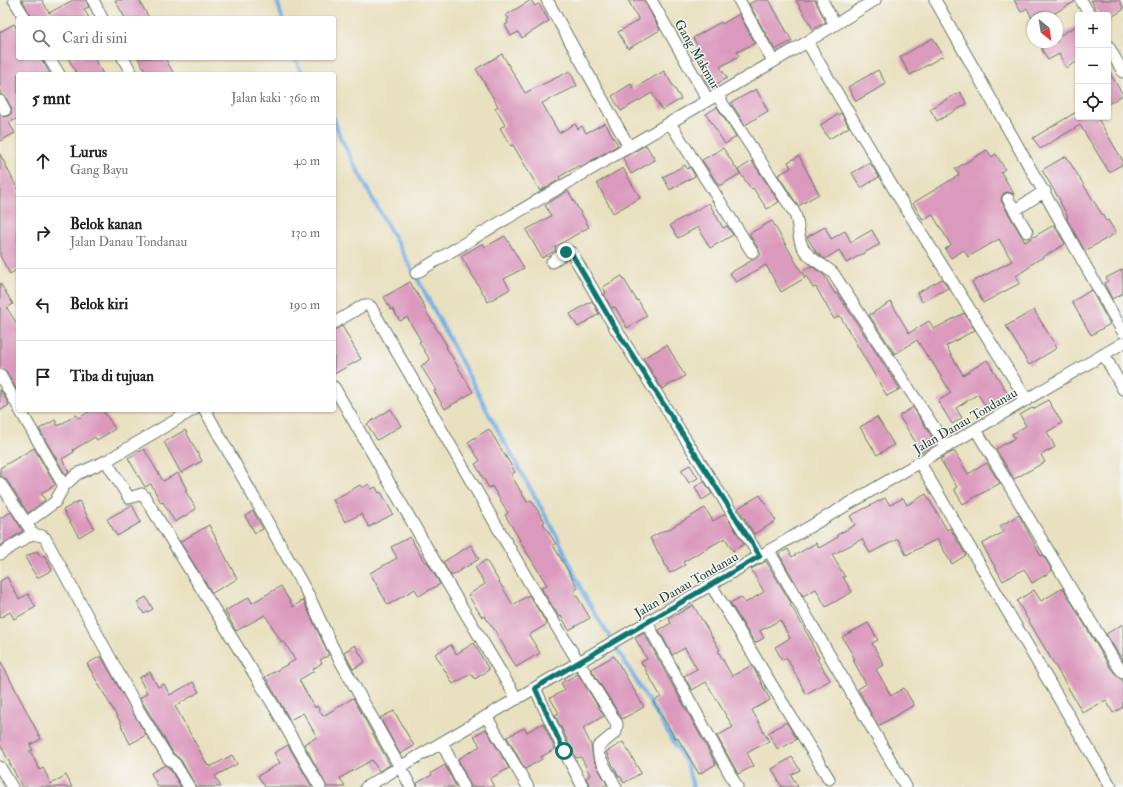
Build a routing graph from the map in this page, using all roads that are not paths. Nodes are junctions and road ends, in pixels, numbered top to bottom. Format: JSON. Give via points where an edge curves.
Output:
{"nodes":[{"id":1,"x":14,"y":0,"type":"edge"},
{"id":2,"x":93,"y":0,"type":"edge"},
{"id":3,"x":547,"y":0,"type":"edge"},
{"id":4,"x":651,"y":0,"type":"edge"},
{"id":5,"x":739,"y":0,"type":"edge"},
{"id":6,"x":822,"y":0,"type":"edge"},
{"id":7,"x":875,"y":0,"type":"edge"},
{"id":8,"x":935,"y":0,"type":"edge"},
{"id":9,"x":1082,"y":0,"type":"edge"},
{"id":10,"x":1088,"y":12,"type":"edge"},
{"id":11,"x":24,"y":16,"type":"edge"},
{"id":12,"x":101,"y":16,"type":"edge"},
{"id":13,"x":835,"y":25,"type":"junction"},
{"id":14,"x":807,"y":42,"type":"junction"},
{"id":15,"x":1109,"y":48,"type":"edge"},
{"id":16,"x":50,"y":60,"type":"edge"},
{"id":17,"x":125,"y":60,"type":"edge"},
{"id":18,"x":773,"y":61,"type":"junction"},
{"id":19,"x":57,"y":72,"type":"edge"},
{"id":20,"x":131,"y":72,"type":"edge"},
{"id":21,"x":1123,"y":72,"type":"edge"},
{"id":22,"x":712,"y":98,"type":"junction"},
{"id":23,"x":670,"y":123,"type":"junction"},
{"id":24,"x":629,"y":147,"type":"junction"},
{"id":25,"x":1044,"y":191,"type":"junction"},
{"id":26,"x":1008,"y":199,"type":"dead end"},
{"id":27,"x":1015,"y":210,"type":"junction"},
{"id":28,"x":1027,"y":232,"type":"dead end"},
{"id":29,"x":752,"y":252,"type":"dead end"},
{"id":30,"x":552,"y":262,"type":"dead end"},
{"id":31,"x":416,"y":273,"type":"dead end"},
{"id":32,"x":336,"y":322,"type":"edge"},
{"id":33,"x":1123,"y":332,"type":"edge"},
{"id":34,"x":1123,"y":343,"type":"edge"},
{"id":35,"x":1104,"y":355,"type":"junction"},
{"id":36,"x":0,"y":375,"type":"edge"},
{"id":37,"x":1123,"y":389,"type":"edge"},
{"id":38,"x":336,"y":390,"type":"edge"},
{"id":39,"x":1026,"y":400,"type":"junction"},
{"id":40,"x":16,"y":403,"type":"edge"},
{"id":41,"x":21,"y":412,"type":"edge"},
{"id":42,"x":190,"y":412,"type":"edge"},
{"id":43,"x":206,"y":412,"type":"edge"},
{"id":44,"x":976,"y":430,"type":"junction"},
{"id":45,"x":947,"y":447,"type":"junction"},
{"id":46,"x":106,"y":461,"type":"junction"},
{"id":47,"x":920,"y":463,"type":"junction"},
{"id":48,"x":0,"y":483,"type":"edge"},
{"id":49,"x":64,"y":486,"type":"junction"},
{"id":50,"x":26,"y":523,"type":"junction"},
{"id":51,"x":32,"y":534,"type":"junction"},
{"id":52,"x":0,"y":554,"type":"edge"},
{"id":53,"x":764,"y":554,"type":"junction"},
{"id":54,"x":711,"y":585,"type":"junction"},
{"id":55,"x":647,"y":623,"type":"junction"},
{"id":56,"x":579,"y":662,"type":"junction"},
{"id":57,"x":1123,"y":672,"type":"edge"},
{"id":58,"x":535,"y":688,"type":"junction"},
{"id":59,"x":517,"y":699,"type":"junction"},
{"id":60,"x":486,"y":716,"type":"junction"},
{"id":61,"x":442,"y":743,"type":"junction"},
{"id":62,"x":0,"y":767,"type":"edge"},
{"id":63,"x":400,"y":767,"type":"junction"},
{"id":64,"x":829,"y":779,"type":"dead end"},
{"id":65,"x":12,"y":787,"type":"edge"},
{"id":66,"x":189,"y":787,"type":"edge"},
{"id":67,"x":320,"y":787,"type":"edge"},
{"id":68,"x":366,"y":787,"type":"edge"},
{"id":69,"x":411,"y":787,"type":"edge"},
{"id":70,"x":464,"y":787,"type":"edge"},
{"id":71,"x":528,"y":787,"type":"edge"},
{"id":72,"x":583,"y":787,"type":"edge"},
{"id":73,"x":616,"y":787,"type":"edge"},
{"id":74,"x":737,"y":787,"type":"edge"},
{"id":75,"x":906,"y":787,"type":"edge"},
{"id":76,"x":1111,"y":787,"type":"edge"}],
"edges":[{"from":1,"to":11,"type":"street"},
{"from":2,"to":12,"type":"street"},
{"from":3,"to":24,"type":"street"},
{"from":4,"to":22,"type":"street","name":"Gang Makmur"},
{"from":5,"to":18,"type":"street"},
{"from":6,"to":13,"type":"street"},
{"from":7,"to":13,"type":"street"},
{"from":8,"to":25,"type":"street"},
{"from":9,"to":10,"type":"street"},
{"from":13,"to":14,"type":"street"},
{"from":14,"to":18,"type":"street"},
{"from":14,"to":39,"type":"street","via":[[894,191]]},
{"from":15,"to":21,"type":"street"},
{"from":16,"to":19,"type":"street"},
{"from":17,"to":20,"type":"street"},
{"from":18,"to":22,"type":"street"},
{"from":22,"to":23,"type":"street"},
{"from":22,"to":45,"type":"street","name":"Gang Makmur","via":[[794,212],[798,220],[802,245],[813,259],[833,273]]},
{"from":23,"to":24,"type":"street"},
{"from":23,"to":29,"type":"street"},
{"from":24,"to":31,"type":"street"},
{"from":25,"to":27,"type":"street"},
{"from":25,"to":33,"type":"street"},
{"from":26,"to":27,"type":"street"},
{"from":27,"to":28,"type":"street"},
{"from":30,"to":53,"type":"street","via":[[566,252],[572,254],[614,326]]},
{"from":32,"to":56,"type":"street","via":[[364,305],[371,307],[525,575]]},
{"from":34,"to":35,"type":"street","name":"Jalan Danau Tondanau"},
{"from":35,"to":37,"type":"street"},
{"from":35,"to":39,"type":"street","name":"Jalan Danau Tondanau"},
{"from":36,"to":40,"type":"street"},
{"from":38,"to":59,"type":"street"},
{"from":39,"to":44,"type":"street","name":"Jalan Danau Tondanau"},
{"from":41,"to":49,"type":"street"},
{"from":42,"to":46,"type":"street"},
{"from":43,"to":63,"type":"street","via":[[309,596],[332,646]]},
{"from":44,"to":45,"type":"street","name":"Jalan Danau Tondanau"},
{"from":44,"to":57,"type":"street"},
{"from":45,"to":47,"type":"street","name":"Jalan Danau Tondanau"},
{"from":46,"to":49,"type":"street","via":[[77,474]]},
{"from":46,"to":67,"type":"street","via":[[129,498],[142,494],[144,496],[271,701]]},
{"from":47,"to":53,"type":"street","name":"Jalan Danau Tondanau"},
{"from":47,"to":76,"type":"street"},
{"from":48,"to":50,"type":"street"},
{"from":49,"to":50,"type":"street","via":[[55,502]]},
{"from":50,"to":51,"type":"street"},
{"from":51,"to":52,"type":"street"},
{"from":51,"to":66,"type":"street","via":[[45,538],[138,709]]},
{"from":53,"to":54,"type":"street","name":"Jalan Danau Tondanau"},
{"from":53,"to":75,"type":"street"},
{"from":54,"to":55,"type":"street","name":"Jalan Danau Tondanau"},
{"from":54,"to":64,"type":"street"},
{"from":55,"to":56,"type":"street","name":"Jalan Danau Tondanau"},
{"from":55,"to":74,"type":"street"},
{"from":56,"to":58,"type":"street","name":"Jalan Danau Tondanau"},
{"from":56,"to":73,"type":"street","via":[[617,724],[616,732],[598,747],[599,756]]},
{"from":58,"to":59,"type":"street","name":"Jalan Danau Tondanau"},
{"from":58,"to":72,"type":"street"},
{"from":59,"to":60,"type":"street","name":"Jalan Danau Tondanau"},
{"from":60,"to":61,"type":"street","name":"Jalan Danau Tondanau"},
{"from":60,"to":71,"type":"street"},
{"from":61,"to":63,"type":"street","name":"Jalan Danau Tondanau"},
{"from":61,"to":70,"type":"street"},
{"from":62,"to":65,"type":"street"},
{"from":63,"to":68,"type":"street","name":"Jalan Danau Tondanau"},
{"from":63,"to":69,"type":"street"}]}
